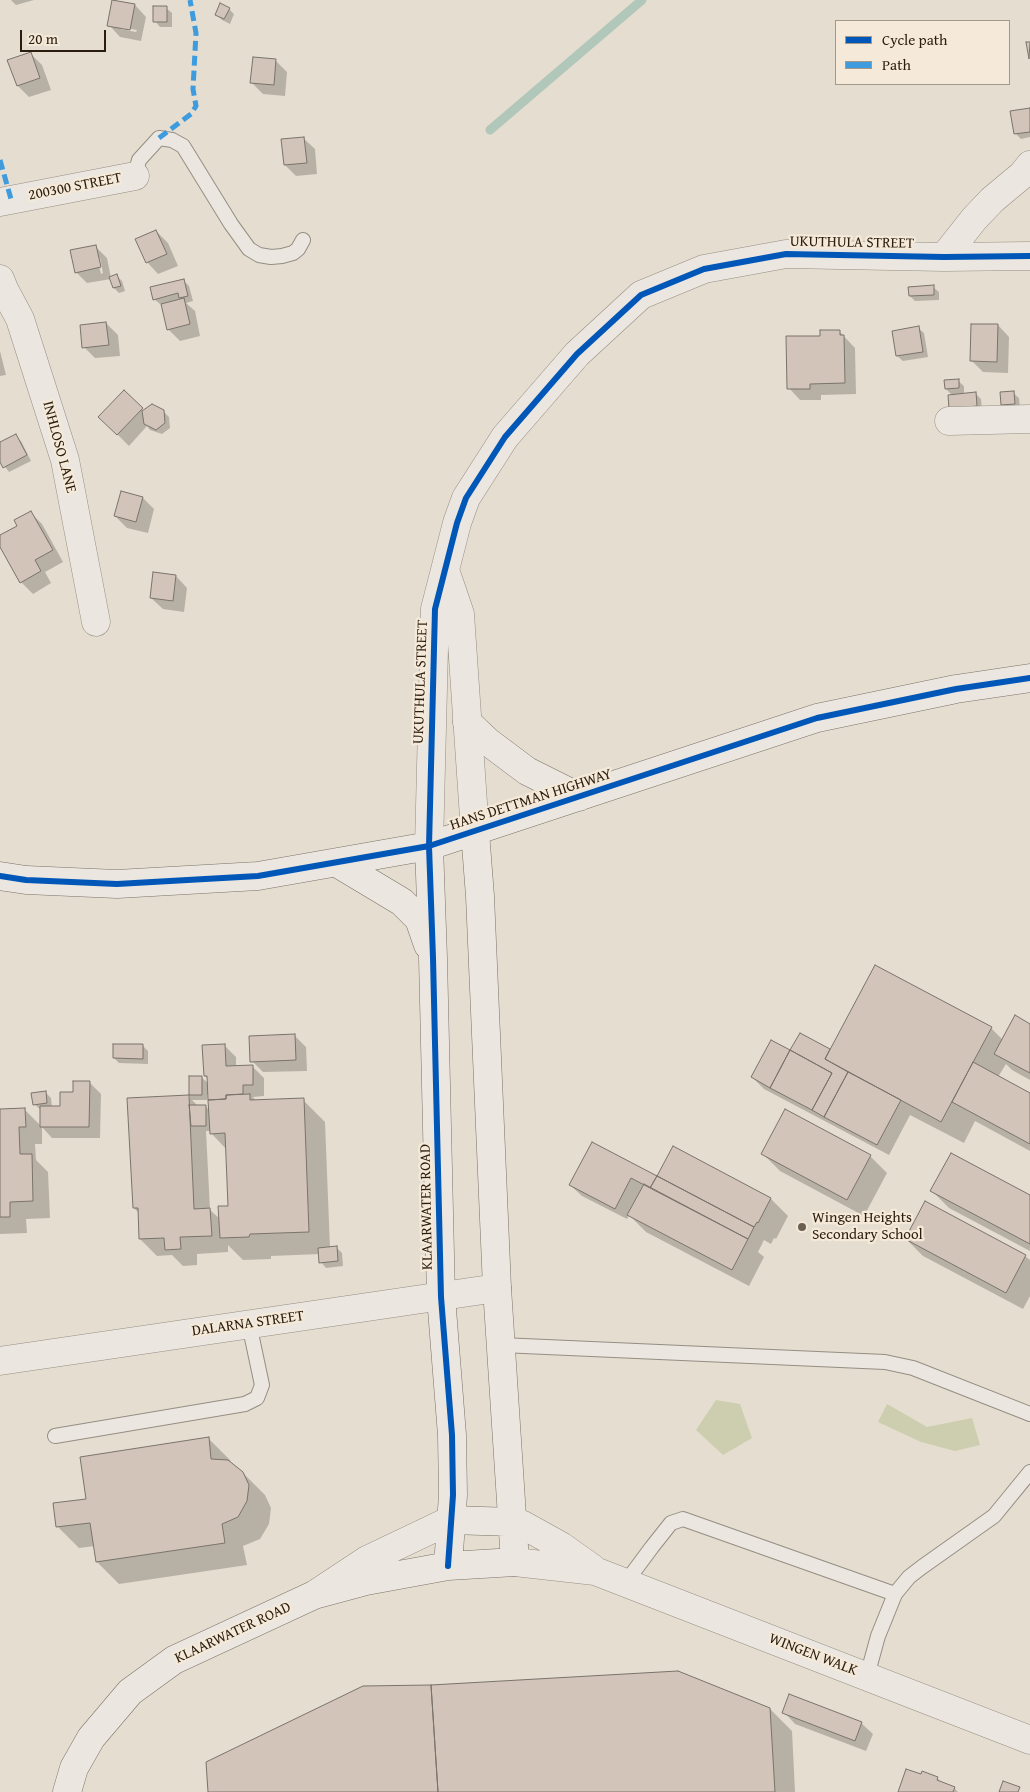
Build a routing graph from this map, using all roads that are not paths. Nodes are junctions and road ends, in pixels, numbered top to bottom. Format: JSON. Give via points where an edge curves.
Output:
{"nodes":[{"id":1,"x":1030,"y":165,"type":"edge"},
{"id":2,"x":135,"y":176,"type":"joint"},
{"id":3,"x":0,"y":202,"type":"edge"},
{"id":4,"x":303,"y":240,"type":"dead end"},
{"id":5,"x":1030,"y":256,"type":"edge"},
{"id":6,"x":944,"y":257,"type":"junction"},
{"id":7,"x":0,"y":279,"type":"edge"},
{"id":8,"x":1030,"y":420,"type":"edge"},
{"id":9,"x":949,"y":421,"type":"dead end"},
{"id":10,"x":445,"y":570,"type":"junction"},
{"id":11,"x":96,"y":622,"type":"dead end"},
{"id":12,"x":1030,"y":678,"type":"edge"},
{"id":13,"x":467,"y":722,"type":"junction"},
{"id":14,"x":579,"y":797,"type":"junction"},
{"id":15,"x":475,"y":832,"type":"junction"},
{"id":16,"x":429,"y":846,"type":"junction"},
{"id":17,"x":337,"y":862,"type":"junction"},
{"id":18,"x":0,"y":876,"type":"edge"},
{"id":19,"x":433,"y":958,"type":"junction"},
{"id":20,"x":497,"y":1288,"type":"junction"},
{"id":21,"x":441,"y":1297,"type":"junction"},
{"id":22,"x":249,"y":1324,"type":"junction"},
{"id":23,"x":501,"y":1345,"type":"junction"},
{"id":24,"x":0,"y":1361,"type":"edge"},
{"id":25,"x":1030,"y":1414,"type":"edge"},
{"id":26,"x":55,"y":1436,"type":"dead end"},
{"id":27,"x":1030,"y":1472,"type":"edge"},
{"id":28,"x":451,"y":1520,"type":"junction"},
{"id":29,"x":513,"y":1522,"type":"junction"},
{"id":30,"x":515,"y":1562,"type":"junction"},
{"id":31,"x":448,"y":1566,"type":"junction"},
{"id":32,"x":595,"y":1571,"type":"junction"},
{"id":33,"x":626,"y":1582,"type":"junction"},
{"id":34,"x":314,"y":1594,"type":"junction"},
{"id":35,"x":895,"y":1594,"type":"junction"},
{"id":36,"x":867,"y":1676,"type":"junction"},
{"id":37,"x":1030,"y":1740,"type":"edge"},
{"id":38,"x":67,"y":1792,"type":"edge"}],
"edges":[{"from":1,"to":6,"type":"street","via":[[974,219]]},
{"from":2,"to":3,"type":"street","name":"200300 STREET"},
{"from":2,"to":4,"type":"lane","name":"200300 STREET","via":[[139,160],[158,138],[172,140],[183,146],[230,224],[249,249],[259,255],[282,256],[293,253]]},
{"from":5,"to":6,"type":"street","name":"UKUTHULA STREET"},
{"from":6,"to":10,"type":"street","name":"UKUTHULA STREET","via":[[786,254],[704,269],[642,295],[577,354],[505,437],[466,498]]},
{"from":7,"to":11,"type":"street","name":"INHLOSO LANE","via":[[20,319],[65,460]]},
{"from":8,"to":9,"type":"street"},
{"from":10,"to":13,"type":"street","via":[[460,614]]},
{"from":10,"to":16,"type":"street","name":"UKUTHULA STREET","via":[[435,609]]},
{"from":12,"to":14,"type":"street","name":"HANS DETTMAN HIGHWAY","via":[[956,688],[817,718]]},
{"from":13,"to":14,"type":"street","via":[[527,771]]},
{"from":13,"to":15,"type":"street"},
{"from":14,"to":15,"type":"street","name":"HANS DETTMAN HIGHWAY"},
{"from":15,"to":16,"type":"street","name":"HANS DETTMAN HIGHWAY"},
{"from":15,"to":20,"type":"street"},
{"from":16,"to":17,"type":"street","name":"HANS DETTMAN HIGHWAY"},
{"from":16,"to":19,"type":"street","name":"KLAARWATER ROAD"},
{"from":17,"to":18,"type":"street","name":"HANS DETTMAN HIGHWAY","via":[[258,876],[118,884]]},
{"from":17,"to":19,"type":"street","via":[[389,893],[413,912],[419,919]]},
{"from":19,"to":21,"type":"street","name":"KLAARWATER ROAD"},
{"from":20,"to":21,"type":"street","name":"DALARNA STREET"},
{"from":20,"to":23,"type":"street"},
{"from":21,"to":22,"type":"street","name":"DALARNA STREET"},
{"from":21,"to":28,"type":"street","name":"KLAARWATER ROAD","via":[[452,1435]]},
{"from":22,"to":24,"type":"street","name":"DALARNA STREET"},
{"from":22,"to":26,"type":"lane","via":[[262,1386],[257,1398],[246,1404]]},
{"from":23,"to":25,"type":"lane","via":[[885,1362],[912,1368]]},
{"from":23,"to":29,"type":"street"},
{"from":27,"to":35,"type":"lane","via":[[994,1516],[909,1577]]},
{"from":28,"to":29,"type":"street","name":"KLAARWATER ROAD"},
{"from":28,"to":31,"type":"street","name":"KLAARWATER ROAD"},
{"from":28,"to":34,"type":"street","name":"KLAARWATER ROAD","via":[[367,1560]]},
{"from":29,"to":30,"type":"street"},
{"from":29,"to":32,"type":"street","name":"WINGEN WALK","via":[[561,1546]]},
{"from":30,"to":31,"type":"street","name":"KLAARWATER ROAD"},
{"from":30,"to":32,"type":"street","name":"WINGEN WALK"},
{"from":31,"to":34,"type":"street","name":"KLAARWATER ROAD"},
{"from":32,"to":33,"type":"street","name":"WINGEN WALK"},
{"from":33,"to":35,"type":"lane","via":[[671,1524],[683,1519]]},
{"from":33,"to":36,"type":"street","name":"WINGEN WALK"},
{"from":34,"to":38,"type":"street","name":"KLAARWATER ROAD","via":[[174,1660],[130,1692],[91,1738],[74,1768]]},
{"from":35,"to":36,"type":"lane","via":[[878,1636]]},
{"from":36,"to":37,"type":"street","name":"WINGEN WALK"}]}
